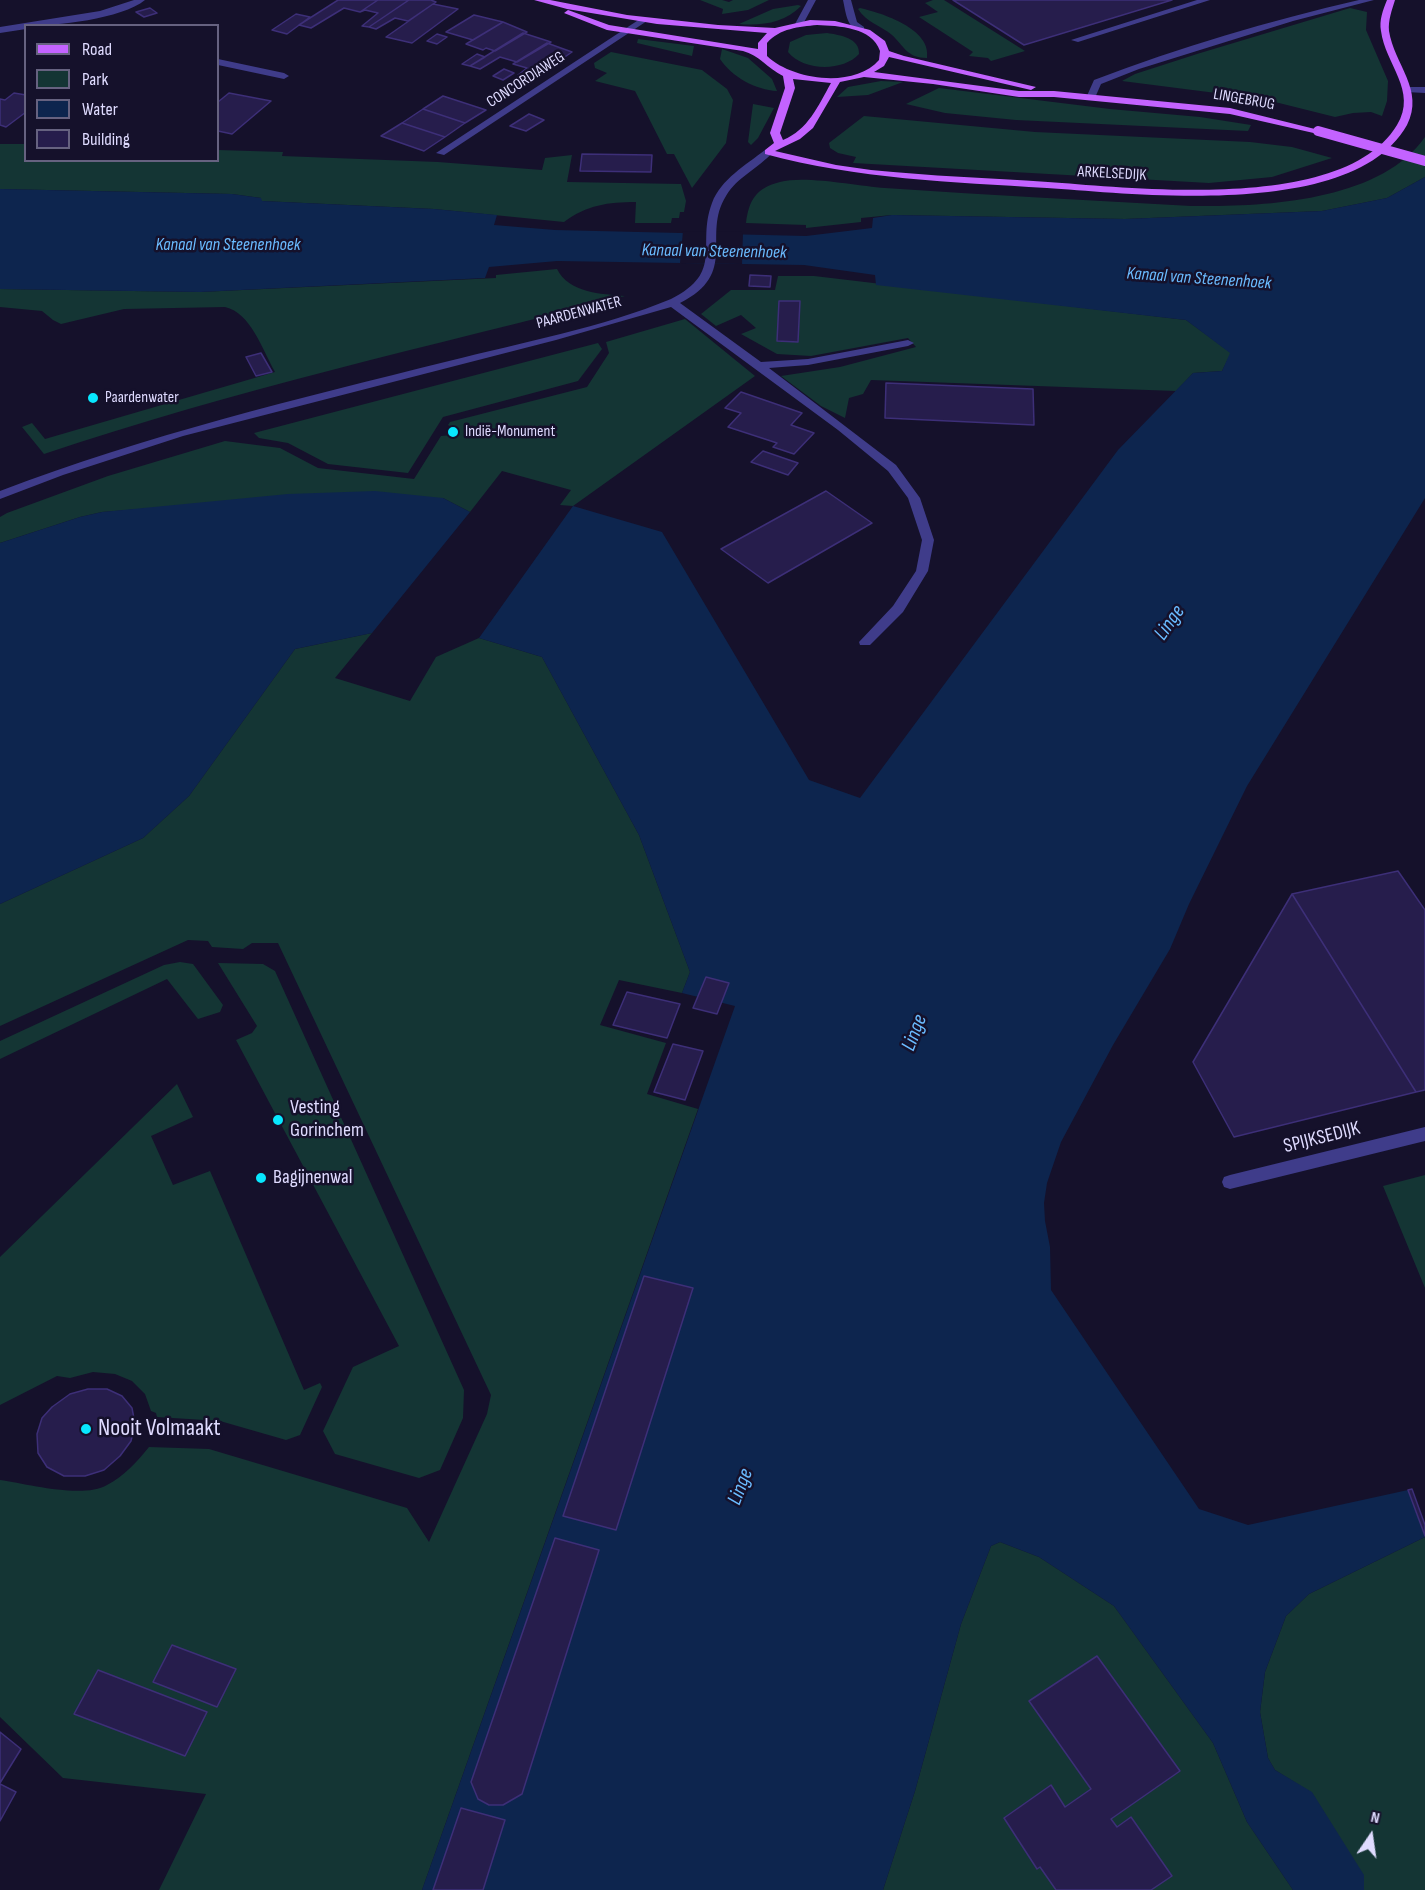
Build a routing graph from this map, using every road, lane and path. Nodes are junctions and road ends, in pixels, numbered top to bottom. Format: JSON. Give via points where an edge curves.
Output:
{"nodes":[{"id":1,"x":141,"y":0,"type":"edge"},
{"id":2,"x":540,"y":0,"type":"edge"},
{"id":3,"x":812,"y":0,"type":"edge"},
{"id":4,"x":847,"y":0,"type":"edge"},
{"id":5,"x":1206,"y":0,"type":"edge"},
{"id":6,"x":1370,"y":0,"type":"edge"},
{"id":7,"x":1391,"y":0,"type":"edge"},
{"id":8,"x":82,"y":16,"type":"junction"},
{"id":9,"x":646,"y":19,"type":"junction"},
{"id":10,"x":37,"y":24,"type":"edge"},
{"id":11,"x":88,"y":24,"type":"edge"},
{"id":12,"x":799,"y":24,"type":"junction"},
{"id":13,"x":24,"y":26,"type":"edge"},
{"id":14,"x":861,"y":29,"type":"junction"},
{"id":15,"x":0,"y":30,"type":"edge"},
{"id":16,"x":627,"y":31,"type":"junction"},
{"id":17,"x":778,"y":31,"type":"junction"},
{"id":18,"x":1075,"y":40,"type":"dead end"},
{"id":19,"x":885,"y":52,"type":"junction"},
{"id":20,"x":761,"y":53,"type":"junction"},
{"id":21,"x":219,"y":62,"type":"edge"},
{"id":22,"x":787,"y":74,"type":"junction"},
{"id":23,"x":863,"y":74,"type":"junction"},
{"id":24,"x":284,"y":76,"type":"dead end"},
{"id":25,"x":837,"y":80,"type":"junction"},
{"id":26,"x":1409,"y":90,"type":"junction"},
{"id":27,"x":1425,"y":90,"type":"edge"},
{"id":28,"x":1054,"y":94,"type":"junction"},
{"id":29,"x":1091,"y":98,"type":"junction"},
{"id":30,"x":779,"y":143,"type":"junction"},
{"id":31,"x":768,"y":152,"type":"junction"},
{"id":32,"x":441,"y":153,"type":"dead end"},
{"id":33,"x":1425,"y":162,"type":"edge"},
{"id":34,"x":672,"y":302,"type":"junction"},
{"id":35,"x":908,"y":343,"type":"dead end"},
{"id":36,"x":758,"y":366,"type":"junction"},
{"id":37,"x":0,"y":495,"type":"edge"},
{"id":38,"x":865,"y":642,"type":"dead end"},
{"id":39,"x":1425,"y":1134,"type":"edge"},
{"id":40,"x":1230,"y":1182,"type":"dead end"}],
"edges":[{"from":1,"to":8,"type":"street"},
{"from":2,"to":9,"type":"main road"},
{"from":2,"to":16,"type":"main road","via":[[583,19]]},
{"from":3,"to":12,"type":"street"},
{"from":4,"to":14,"type":"street","via":[[854,23]]},
{"from":5,"to":18,"type":"street"},
{"from":6,"to":29,"type":"street","via":[[1290,19],[1136,67],[1096,82]]},
{"from":7,"to":26,"type":"main road","via":[[1385,32]]},
{"from":8,"to":10,"type":"street"},
{"from":8,"to":11,"type":"street"},
{"from":9,"to":16,"type":"street","name":"CONCORDIAWEG"},
{"from":9,"to":17,"type":"main road"},
{"from":12,"to":14,"type":"main road","via":[[826,23]]},
{"from":12,"to":17,"type":"main road"},
{"from":13,"to":15,"type":"street"},
{"from":14,"to":19,"type":"main road","via":[[876,37]]},
{"from":16,"to":20,"type":"main road"},
{"from":16,"to":32,"type":"street","name":"CONCORDIAWEG"},
{"from":17,"to":20,"type":"main road","via":[[766,39]]},
{"from":19,"to":23,"type":"main road","via":[[882,62]]},
{"from":19,"to":28,"type":"main road","name":"LINGEBRUG"},
{"from":20,"to":22,"type":"main road","via":[[769,65]]},
{"from":21,"to":24,"type":"street"},
{"from":22,"to":25,"type":"main road"},
{"from":22,"to":30,"type":"main road","via":[[790,88],[775,133]]},
{"from":23,"to":25,"type":"main road"},
{"from":23,"to":28,"type":"main road","name":"LINGEBRUG"},
{"from":25,"to":30,"type":"main road","via":[[806,130]]},
{"from":26,"to":27,"type":"street"},
{"from":26,"to":31,"type":"main road","name":"ARKELSEDIJK","via":[[1409,109],[1403,123],[1379,150],[1337,172],[1300,183],[1239,192],[1153,191],[869,174],[818,166]]},
{"from":28,"to":29,"type":"main road","name":"LINGEBRUG"},
{"from":29,"to":33,"type":"main road","name":"LINGEBRUG","bridge":true,"via":[[1230,111]]},
{"from":30,"to":31,"type":"main road"},
{"from":31,"to":34,"type":"street","name":"PAARDENWATER","via":[[721,195],[714,213],[709,269],[694,291]]},
{"from":34,"to":36,"type":"street"},
{"from":34,"to":37,"type":"street","name":"PAARDENWATER","via":[[591,328],[160,439]]},
{"from":35,"to":36,"type":"street","via":[[808,362]]},
{"from":36,"to":38,"type":"street","via":[[892,468],[914,498],[928,540],[922,572],[898,609]]},
{"from":39,"to":40,"type":"street","name":"SPIJKSEDIJK"}]}
